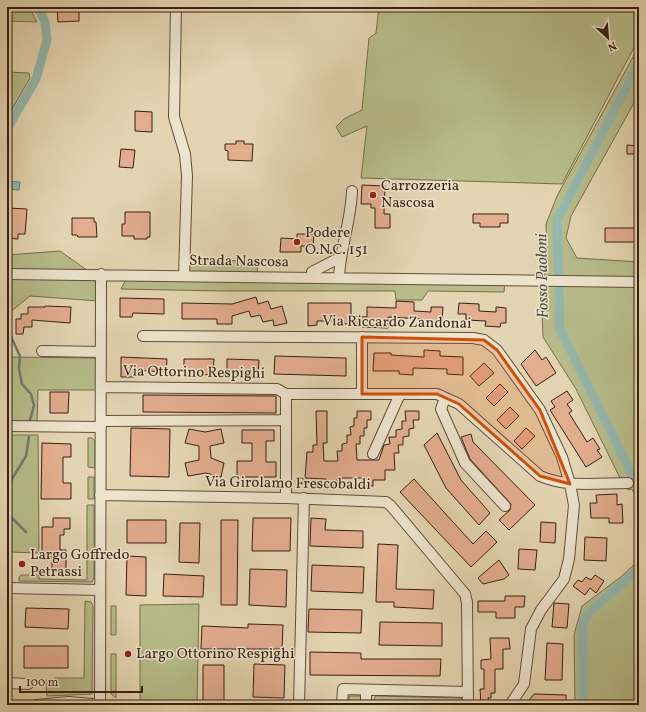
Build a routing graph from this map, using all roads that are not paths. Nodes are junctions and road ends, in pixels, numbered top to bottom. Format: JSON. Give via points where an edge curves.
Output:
{"nodes":[{"id":1,"x":176,"y":7,"type":"edge"},
{"id":2,"x":352,"y":191,"type":"dead end"},
{"id":3,"x":339,"y":258,"type":"junction"},
{"id":4,"x":7,"y":274,"type":"edge"},
{"id":5,"x":101,"y":274,"type":"junction"},
{"id":6,"x":184,"y":276,"type":"junction"},
{"id":7,"x":312,"y":278,"type":"junction"},
{"id":8,"x":339,"y":278,"type":"junction"},
{"id":9,"x":639,"y":282,"type":"edge"},
{"id":10,"x":143,"y":336,"type":"dead end"},
{"id":11,"x":362,"y":337,"type":"junction"},
{"id":12,"x":42,"y":351,"type":"dead end"},
{"id":13,"x":101,"y":352,"type":"junction"},
{"id":14,"x":101,"y":387,"type":"junction"},
{"id":15,"x":286,"y":394,"type":"junction"},
{"id":16,"x":362,"y":394,"type":"junction"},
{"id":17,"x":400,"y":394,"type":"junction"},
{"id":18,"x":446,"y":398,"type":"junction"},
{"id":19,"x":286,"y":420,"type":"junction"},
{"id":20,"x":101,"y":424,"type":"junction"},
{"id":21,"x":7,"y":426,"type":"edge"},
{"id":22,"x":373,"y":454,"type":"dead end"},
{"id":23,"x":628,"y":483,"type":"dead end"},
{"id":24,"x":570,"y":484,"type":"junction"},
{"id":25,"x":100,"y":495,"type":"junction"},
{"id":26,"x":286,"y":498,"type":"junction"},
{"id":27,"x":304,"y":498,"type":"junction"},
{"id":28,"x":506,"y":506,"type":"dead end"},
{"id":29,"x":7,"y":588,"type":"edge"},
{"id":30,"x":100,"y":590,"type":"junction"},
{"id":31,"x":7,"y":683,"type":"edge"},
{"id":32,"x":28,"y":684,"type":"dead end"},
{"id":33,"x":366,"y":690,"type":"junction"},
{"id":34,"x":468,"y":692,"type":"junction"},
{"id":35,"x":36,"y":705,"type":"edge"},
{"id":36,"x":101,"y":705,"type":"edge"},
{"id":37,"x":299,"y":705,"type":"edge"},
{"id":38,"x":342,"y":705,"type":"edge"},
{"id":39,"x":366,"y":705,"type":"edge"},
{"id":40,"x":468,"y":705,"type":"edge"},
{"id":41,"x":510,"y":705,"type":"edge"}],
"edges":[{"from":1,"to":6,"type":"street","via":[[174,117],[185,154],[187,176]]},
{"from":2,"to":3,"type":"street","via":[[351,212],[346,224],[343,251]]},
{"from":3,"to":7,"type":"street","via":[[312,272]]},
{"from":3,"to":8,"type":"street"},
{"from":4,"to":5,"type":"street","name":"Strada Nascosa"},
{"from":5,"to":6,"type":"street","name":"Strada Nascosa"},
{"from":5,"to":13,"type":"street","name":"Via Ottorino Respighi"},
{"from":6,"to":7,"type":"street","name":"Strada Nascosa"},
{"from":7,"to":8,"type":"street","name":"Strada Nascosa"},
{"from":8,"to":9,"type":"street","name":"Strada Nascosa"},
{"from":10,"to":11,"type":"street","name":"Via Riccardo Zandonai"},
{"from":11,"to":16,"type":"street"},
{"from":11,"to":24,"type":"street","name":"Via Riccardo Zandonai","via":[[484,340],[497,350],[540,410],[562,457]]},
{"from":12,"to":13,"type":"street"},
{"from":13,"to":14,"type":"street","name":"Via Ottorino Respighi"},
{"from":14,"to":15,"type":"street","name":"Via Ottorino Respighi","via":[[278,389]]},
{"from":14,"to":20,"type":"street","name":"Via Ottorino Respighi"},
{"from":15,"to":16,"type":"street","name":"Via Ottorino Respighi"},
{"from":15,"to":19,"type":"street"},
{"from":16,"to":17,"type":"street","name":"Via Ottorino Respighi"},
{"from":17,"to":18,"type":"street","name":"Via Ottorino Respighi","via":[[437,394]]},
{"from":17,"to":22,"type":"street"},
{"from":18,"to":24,"type":"street","name":"Via Ottorino Respighi","via":[[459,404],[540,476]]},
{"from":18,"to":28,"type":"street","via":[[441,409],[465,463]]},
{"from":19,"to":20,"type":"street"},
{"from":19,"to":26,"type":"street"},
{"from":20,"to":21,"type":"street"},
{"from":20,"to":25,"type":"street","name":"Via Ottorino Respighi"},
{"from":23,"to":24,"type":"street","name":"Via Ottorino Respighi"},
{"from":24,"to":41,"type":"street","name":"Via Riccardo Zandonai","via":[[574,505],[569,559],[564,579],[541,610],[531,629],[524,684]]},
{"from":25,"to":26,"type":"street","name":"Via Girolamo Frescobaldi"},
{"from":25,"to":30,"type":"street","name":"Via Ottorino Respighi"},
{"from":26,"to":27,"type":"street","name":"Via Girolamo Frescobaldi"},
{"from":27,"to":34,"type":"street","name":"Via Girolamo Frescobaldi","via":[[386,502],[461,588],[467,602]]},
{"from":27,"to":37,"type":"street"},
{"from":29,"to":30,"type":"street"},
{"from":30,"to":36,"type":"street","name":"Via Ottorino Respighi"},
{"from":31,"to":32,"type":"street"},
{"from":33,"to":34,"type":"street"},
{"from":33,"to":38,"type":"street","via":[[343,690]]},
{"from":33,"to":39,"type":"street"},
{"from":34,"to":40,"type":"street","name":"Via Girolamo Frescobaldi"},
{"from":35,"to":36,"type":"street","via":[[69,702]]}]}
